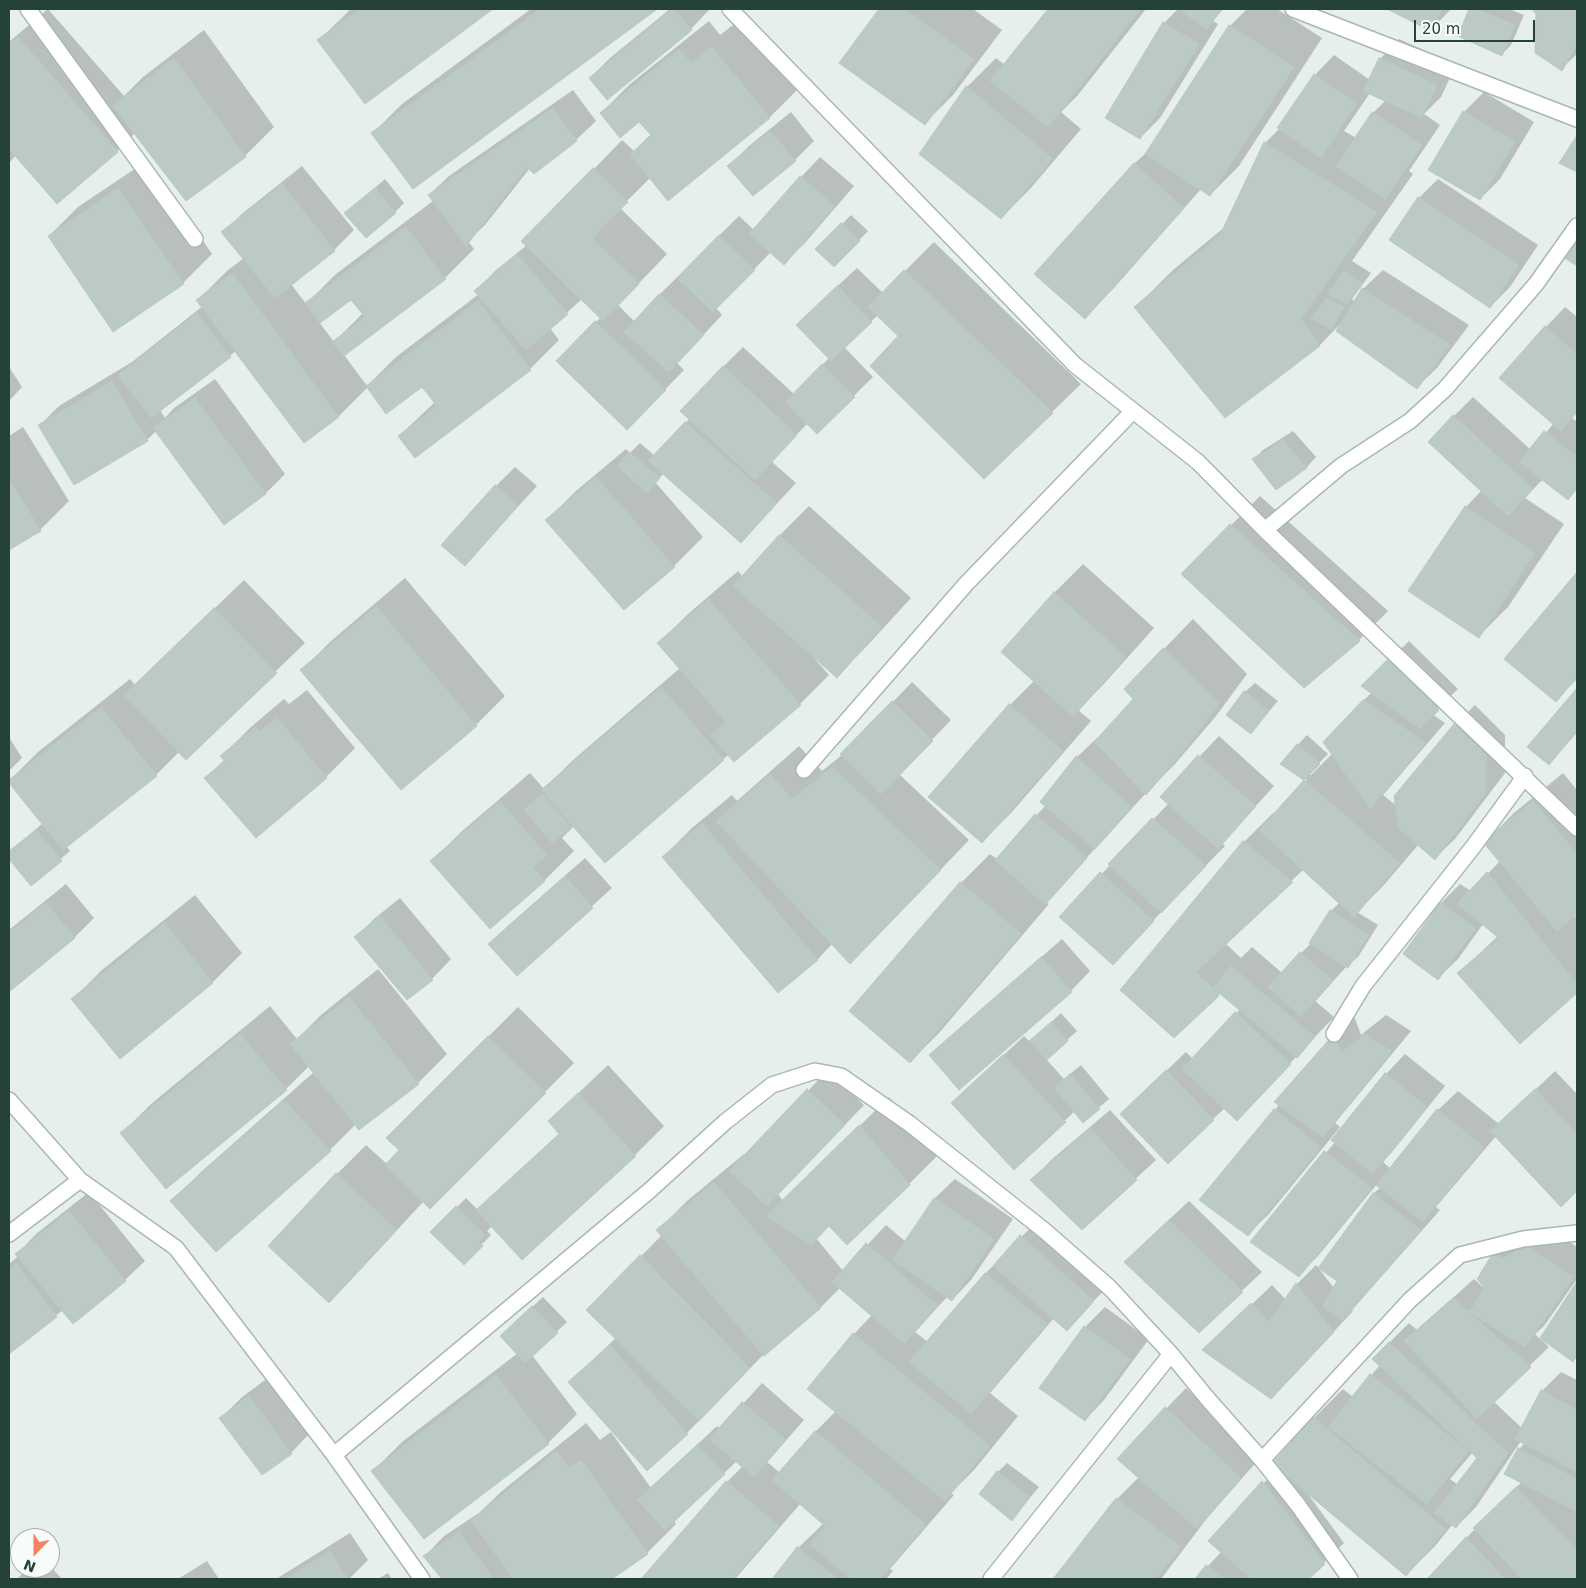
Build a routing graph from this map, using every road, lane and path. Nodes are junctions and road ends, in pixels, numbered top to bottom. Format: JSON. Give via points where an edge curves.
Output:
{"nodes":[{"id":1,"x":28,"y":9,"type":"edge"},
{"id":2,"x":730,"y":9,"type":"edge"},
{"id":3,"x":1293,"y":9,"type":"edge"},
{"id":4,"x":1577,"y":120,"type":"edge"},
{"id":5,"x":1577,"y":226,"type":"edge"},
{"id":6,"x":196,"y":239,"type":"dead end"},
{"id":7,"x":1133,"y":411,"type":"junction"},
{"id":8,"x":1265,"y":530,"type":"junction"},
{"id":9,"x":804,"y":770,"type":"dead end"},
{"id":10,"x":1525,"y":776,"type":"junction"},
{"id":11,"x":1577,"y":828,"type":"edge"},
{"id":12,"x":1334,"y":1034,"type":"dead end"},
{"id":13,"x":9,"y":1100,"type":"edge"},
{"id":14,"x":80,"y":1180,"type":"junction"},
{"id":15,"x":1577,"y":1233,"type":"edge"},
{"id":16,"x":9,"y":1234,"type":"edge"},
{"id":17,"x":1171,"y":1354,"type":"junction"},
{"id":18,"x":334,"y":1455,"type":"junction"},
{"id":19,"x":1262,"y":1460,"type":"junction"},
{"id":20,"x":422,"y":1579,"type":"edge"},
{"id":21,"x":991,"y":1579,"type":"edge"},
{"id":22,"x":1350,"y":1579,"type":"edge"}],
"edges":[{"from":1,"to":6,"type":"street"},
{"from":2,"to":7,"type":"street","via":[[1075,365]]},
{"from":3,"to":4,"type":"street"},
{"from":5,"to":8,"type":"street","via":[[1536,284],[1445,389],[1410,421],[1341,466]]},
{"from":7,"to":8,"type":"street","via":[[1198,462]]},
{"from":7,"to":9,"type":"street","via":[[966,584]]},
{"from":8,"to":10,"type":"street"},
{"from":10,"to":11,"type":"street"},
{"from":10,"to":12,"type":"street","via":[[1363,986]]},
{"from":13,"to":14,"type":"street"},
{"from":14,"to":16,"type":"street"},
{"from":14,"to":18,"type":"street","via":[[176,1248]]},
{"from":15,"to":19,"type":"street","via":[[1523,1239],[1460,1255],[1410,1300]]},
{"from":17,"to":18,"type":"street","via":[[1110,1288],[910,1124],[841,1076],[815,1071],[772,1085],[725,1122],[649,1191]]},
{"from":17,"to":19,"type":"street"},
{"from":17,"to":21,"type":"street"},
{"from":18,"to":20,"type":"street"},
{"from":19,"to":22,"type":"street"}]}
